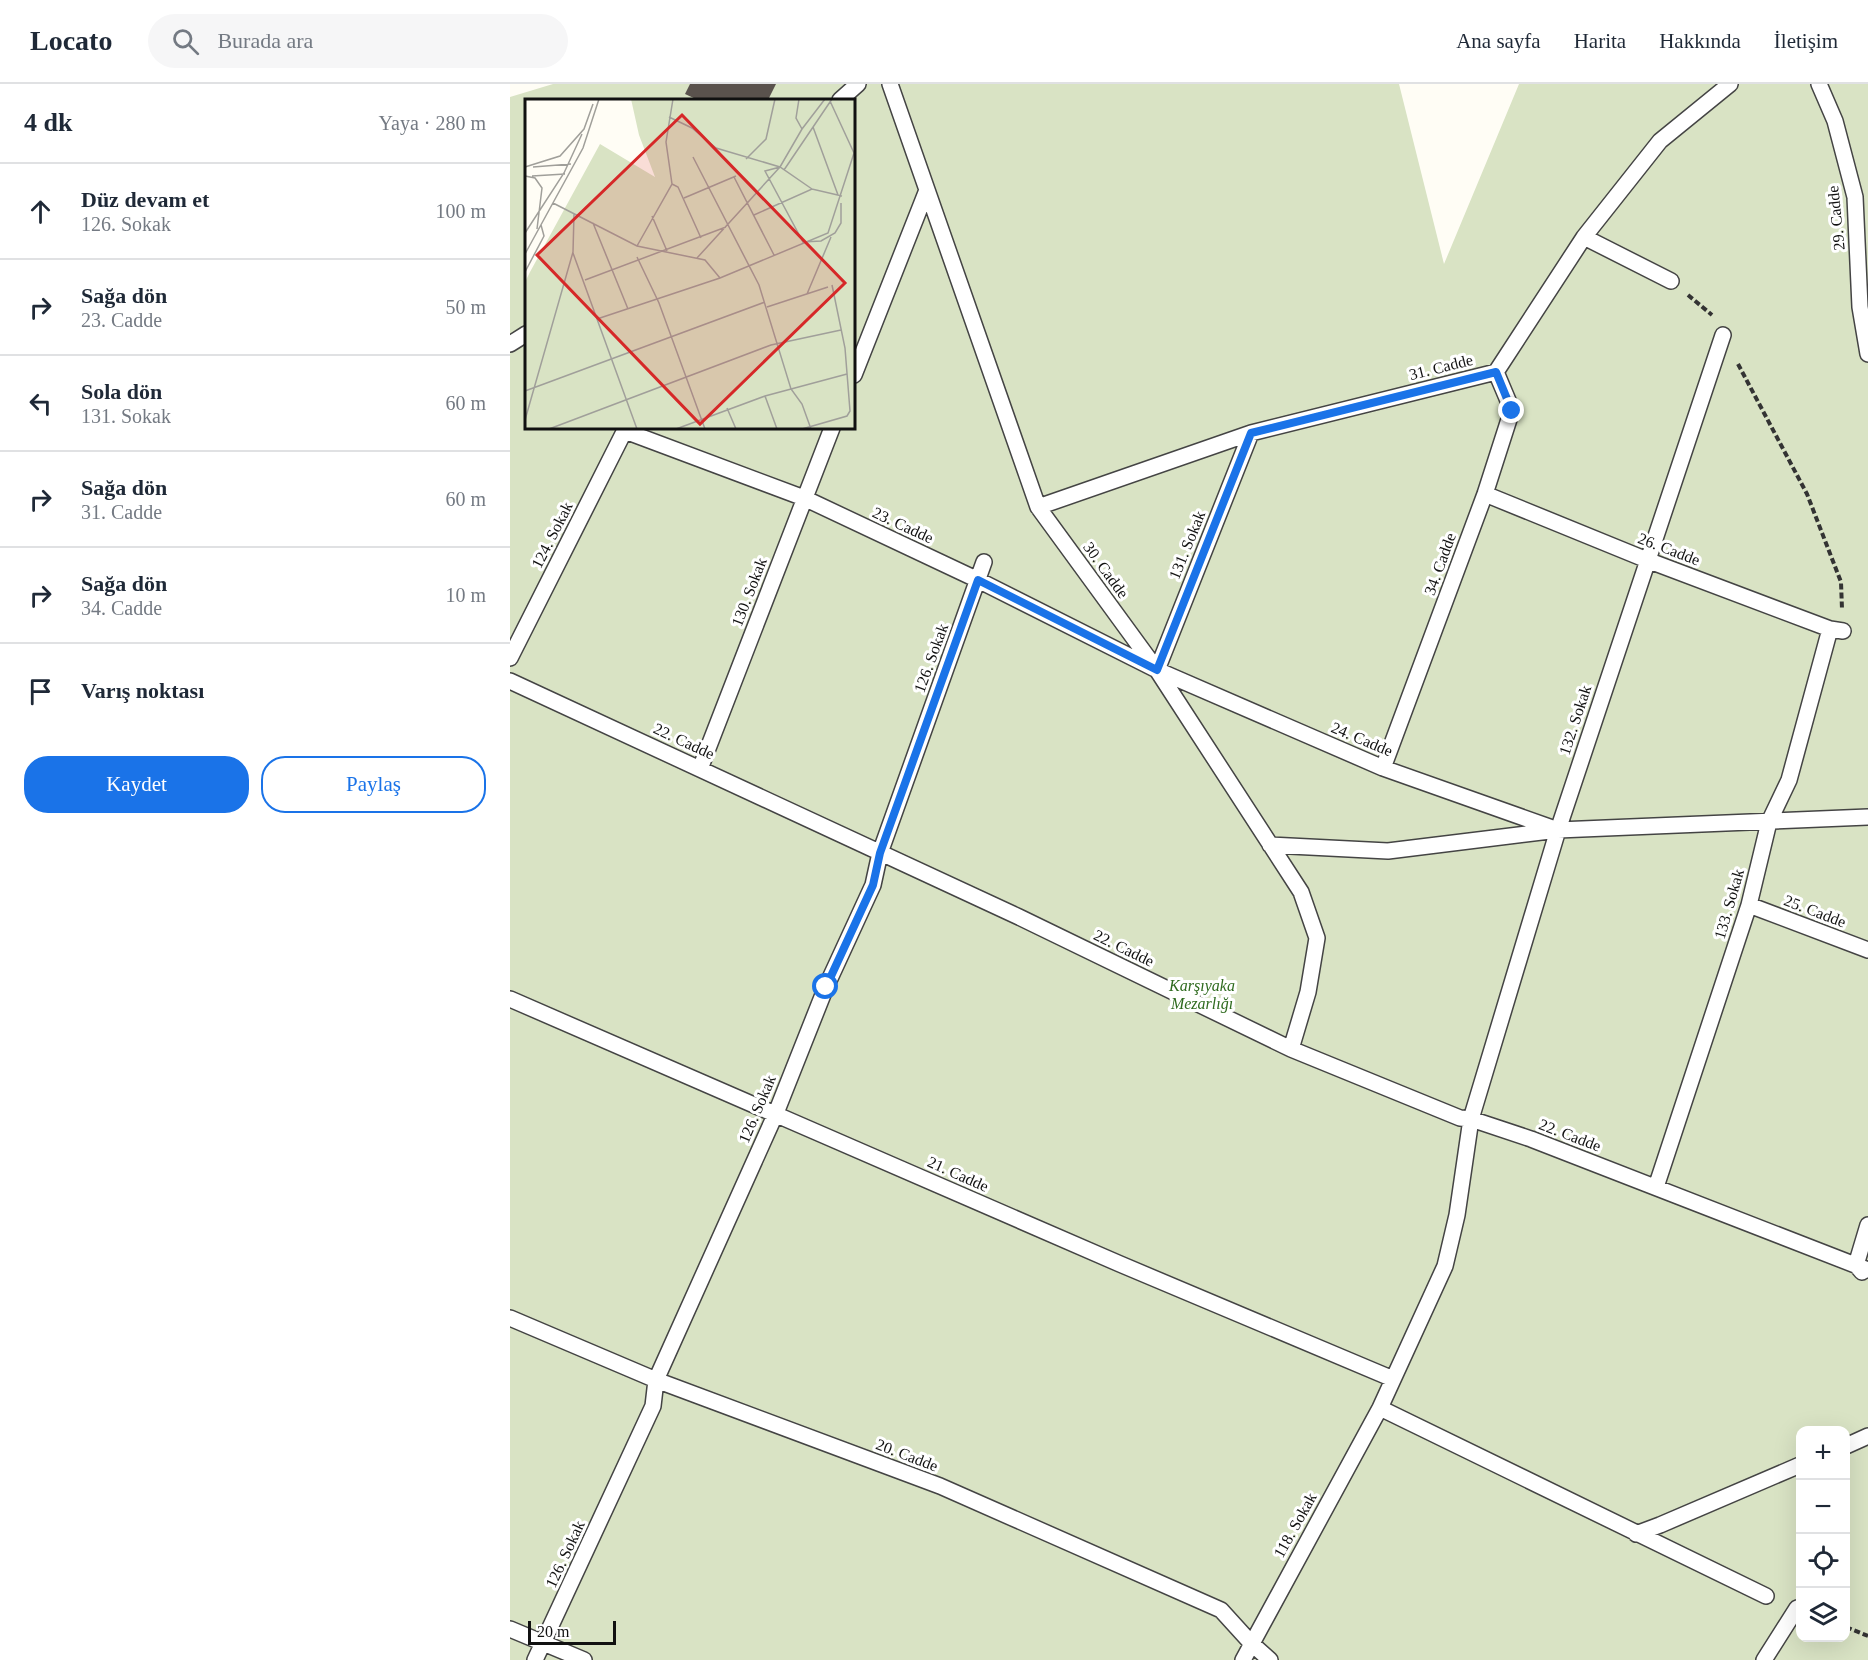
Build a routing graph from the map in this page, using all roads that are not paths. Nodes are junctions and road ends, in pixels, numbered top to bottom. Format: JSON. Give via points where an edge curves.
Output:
{"nodes":[{"id":1,"x":858,"y":84,"type":"edge"},
{"id":2,"x":890,"y":84,"type":"edge"},
{"id":3,"x":1730,"y":84,"type":"edge"},
{"id":4,"x":1819,"y":84,"type":"edge"},
{"id":5,"x":841,"y":99,"type":"edge"},
{"id":6,"x":927,"y":190,"type":"junction"},
{"id":7,"x":1584,"y":237,"type":"junction"},
{"id":8,"x":1671,"y":281,"type":"road end"},
{"id":9,"x":525,"y":335,"type":"edge"},
{"id":10,"x":1723,"y":335,"type":"road end"},
{"id":11,"x":510,"y":344,"type":"edge"},
{"id":12,"x":1868,"y":354,"type":"edge"},
{"id":13,"x":855,"y":372,"type":"edge"},
{"id":14,"x":1496,"y":372,"type":"junction"},
{"id":15,"x":625,"y":429,"type":"edge"},
{"id":16,"x":832,"y":429,"type":"edge"},
{"id":17,"x":1251,"y":433,"type":"junction"},
{"id":18,"x":1485,"y":494,"type":"junction"},
{"id":19,"x":804,"y":498,"type":"junction"},
{"id":20,"x":1038,"y":507,"type":"junction"},
{"id":21,"x":1647,"y":560,"type":"junction"},
{"id":22,"x":984,"y":562,"type":"dead end"},
{"id":23,"x":978,"y":580,"type":"junction"},
{"id":24,"x":1837,"y":630,"type":"joint"},
{"id":25,"x":510,"y":658,"type":"edge"},
{"id":26,"x":1157,"y":670,"type":"junction"},
{"id":27,"x":510,"y":681,"type":"edge"},
{"id":28,"x":1383,"y":768,"type":"junction"},
{"id":29,"x":700,"y":769,"type":"junction"},
{"id":30,"x":1868,"y":817,"type":"edge"},
{"id":31,"x":1769,"y":822,"type":"junction"},
{"id":32,"x":1558,"y":830,"type":"junction"},
{"id":33,"x":1270,"y":845,"type":"junction"},
{"id":34,"x":880,"y":853,"type":"junction"},
{"id":35,"x":1749,"y":905,"type":"junction"},
{"id":36,"x":1868,"y":951,"type":"edge"},
{"id":37,"x":510,"y":999,"type":"edge"},
{"id":38,"x":1291,"y":1049,"type":"junction"},
{"id":39,"x":776,"y":1113,"type":"junction"},
{"id":40,"x":1471,"y":1119,"type":"junction"},
{"id":41,"x":1656,"y":1187,"type":"junction"},
{"id":42,"x":1868,"y":1225,"type":"edge"},
{"id":43,"x":1862,"y":1268,"type":"edge"},
{"id":44,"x":1868,"y":1279,"type":"edge"},
{"id":45,"x":510,"y":1318,"type":"edge"},
{"id":46,"x":1393,"y":1379,"type":"junction"},
{"id":47,"x":656,"y":1380,"type":"junction"},
{"id":48,"x":1380,"y":1408,"type":"junction"},
{"id":49,"x":1868,"y":1436,"type":"edge"},
{"id":50,"x":1850,"y":1444,"type":"edge"},
{"id":51,"x":1796,"y":1467,"type":"edge"},
{"id":52,"x":1636,"y":1534,"type":"junction"},
{"id":53,"x":1766,"y":1596,"type":"dead end"},
{"id":54,"x":1796,"y":1610,"type":"edge"},
{"id":55,"x":510,"y":1629,"type":"edge"},
{"id":56,"x":544,"y":1643,"type":"junction"},
{"id":57,"x":1251,"y":1643,"type":"junction"},
{"id":58,"x":535,"y":1660,"type":"edge"},
{"id":59,"x":584,"y":1660,"type":"edge"},
{"id":60,"x":1243,"y":1660,"type":"edge"},
{"id":61,"x":1270,"y":1660,"type":"edge"},
{"id":62,"x":1764,"y":1660,"type":"edge"}],
"edges":[{"from":1,"to":5,"type":"lane"},
{"from":2,"to":6,"type":"lane","name":"30. Cadde"},
{"from":3,"to":7,"type":"lane","name":"31. Cadde","via":[[1660,141]]},
{"from":4,"to":12,"type":"lane","name":"29. Cadde","via":[[1835,121],[1855,196],[1860,308]]},
{"from":6,"to":13,"type":"lane"},
{"from":6,"to":20,"type":"lane","name":"30. Cadde"},
{"from":7,"to":8,"type":"lane"},
{"from":7,"to":14,"type":"lane","name":"31. Cadde"},
{"from":9,"to":11,"type":"lane"},
{"from":10,"to":21,"type":"lane","name":"132. Sokak"},
{"from":14,"to":17,"type":"lane","name":"31. Cadde"},
{"from":14,"to":18,"type":"lane","name":"34. Cadde","via":[[1512,411]]},
{"from":15,"to":19,"type":"lane","name":"23. Cadde"},
{"from":15,"to":25,"type":"lane","name":"124. Sokak"},
{"from":16,"to":19,"type":"lane","name":"130. Sokak"},
{"from":17,"to":20,"type":"lane","name":"31. Cadde"},
{"from":17,"to":26,"type":"lane","name":"131. Sokak"},
{"from":18,"to":21,"type":"lane","name":"26. Cadde"},
{"from":18,"to":28,"type":"lane","name":"34. Cadde"},
{"from":19,"to":23,"type":"lane","name":"23. Cadde"},
{"from":19,"to":29,"type":"lane","name":"130. Sokak"},
{"from":20,"to":26,"type":"lane","name":"30. Cadde"},
{"from":21,"to":24,"type":"lane","name":"26. Cadde"},
{"from":21,"to":32,"type":"lane","name":"132. Sokak"},
{"from":22,"to":23,"type":"lane","name":"126. Sokak"},
{"from":23,"to":26,"type":"lane","name":"23. Cadde"},
{"from":23,"to":34,"type":"lane","name":"126. Sokak"},
{"from":24,"to":31,"type":"lane","name":"133. Sokak","via":[[1789,780]]},
{"from":26,"to":28,"type":"lane","name":"24. Cadde"},
{"from":26,"to":33,"type":"lane","name":"30. Cadde"},
{"from":27,"to":29,"type":"lane","name":"22. Cadde"},
{"from":28,"to":32,"type":"lane","name":"24. Cadde"},
{"from":29,"to":34,"type":"lane","name":"22. Cadde"},
{"from":30,"to":31,"type":"lane"},
{"from":31,"to":32,"type":"lane"},
{"from":31,"to":35,"type":"lane","name":"133. Sokak"},
{"from":32,"to":33,"type":"lane","via":[[1388,851]]},
{"from":32,"to":40,"type":"lane","name":"132. Sokak"},
{"from":33,"to":38,"type":"lane","name":"30. Cadde","via":[[1301,892],[1317,938],[1308,992]]},
{"from":34,"to":38,"type":"lane","name":"22. Cadde"},
{"from":34,"to":39,"type":"lane","name":"126. Sokak","via":[[873,885],[826,987]]},
{"from":35,"to":36,"type":"lane","name":"25. Cadde"},
{"from":35,"to":41,"type":"lane","name":"133. Sokak"},
{"from":37,"to":39,"type":"lane","name":"21. Cadde"},
{"from":38,"to":40,"type":"lane","name":"22. Cadde","via":[[1460,1118]]},
{"from":39,"to":46,"type":"lane","name":"21. Cadde"},
{"from":39,"to":47,"type":"lane","name":"126. Sokak"},
{"from":40,"to":41,"type":"lane","name":"22. Cadde"},
{"from":40,"to":46,"type":"lane","name":"132. Sokak","via":[[1445,1266]]},
{"from":41,"to":43,"type":"lane","name":"22. Cadde"},
{"from":42,"to":43,"type":"lane"},
{"from":43,"to":44,"type":"lane"},
{"from":45,"to":47,"type":"lane","name":"20. Cadde"},
{"from":46,"to":48,"type":"lane","name":"118. Sokak"},
{"from":47,"to":56,"type":"lane","name":"126. Sokak","via":[[653,1406]]},
{"from":47,"to":57,"type":"lane","name":"20. Cadde","via":[[940,1486],[1210,1605],[1221,1610]]},
{"from":48,"to":52,"type":"lane"},
{"from":48,"to":57,"type":"lane","name":"118. Sokak"},
{"from":49,"to":50,"type":"lane"},
{"from":51,"to":52,"type":"lane"},
{"from":52,"to":53,"type":"lane"},
{"from":54,"to":62,"type":"lane"},
{"from":55,"to":56,"type":"lane"},
{"from":56,"to":58,"type":"lane","name":"126. Sokak"},
{"from":56,"to":59,"type":"lane"},
{"from":57,"to":60,"type":"lane","name":"118. Sokak"},
{"from":57,"to":61,"type":"lane","name":"20. Cadde"}]}
